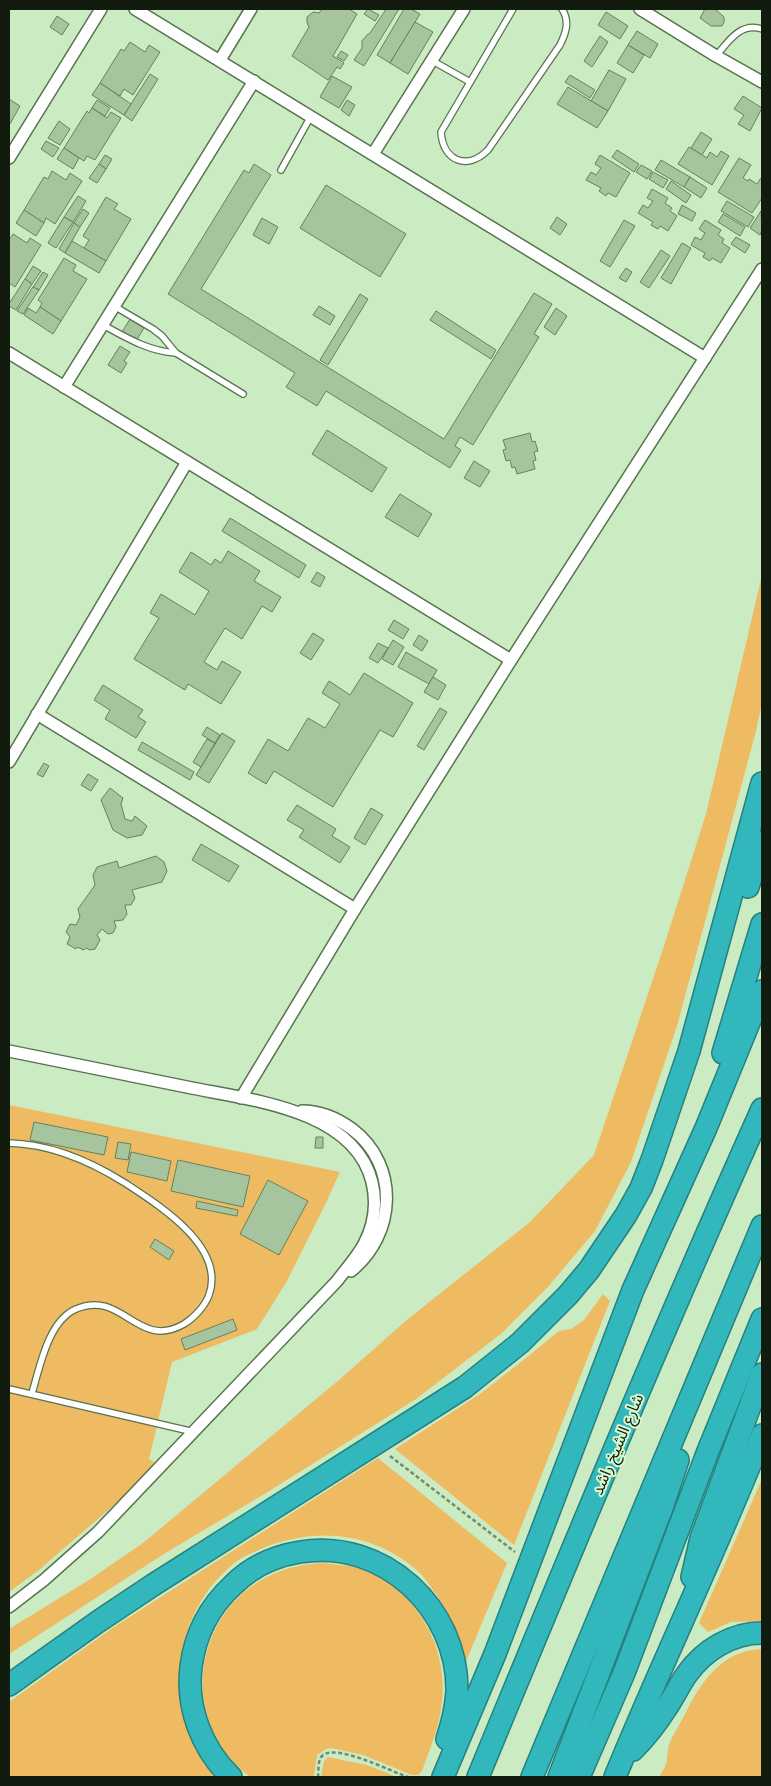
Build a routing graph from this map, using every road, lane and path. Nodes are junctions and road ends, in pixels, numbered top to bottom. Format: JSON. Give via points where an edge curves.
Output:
{"nodes":[{"id":1,"x":101,"y":9,"type":"edge"},
{"id":2,"x":135,"y":9,"type":"edge"},
{"id":3,"x":251,"y":9,"type":"edge"},
{"id":4,"x":464,"y":9,"type":"edge"},
{"id":5,"x":513,"y":9,"type":"edge"},
{"id":6,"x":562,"y":9,"type":"edge"},
{"id":7,"x":640,"y":9,"type":"edge"},
{"id":8,"x":762,"y":30,"type":"edge"},
{"id":9,"x":716,"y":56,"type":"junction"},
{"id":10,"x":220,"y":60,"type":"junction"},
{"id":11,"x":431,"y":60,"type":"junction"},
{"id":12,"x":254,"y":81,"type":"junction"},
{"id":13,"x":470,"y":82,"type":"junction"},
{"id":14,"x":762,"y":82,"type":"edge"},
{"id":15,"x":311,"y":116,"type":"junction"},
{"id":16,"x":373,"y":154,"type":"junction"},
{"id":17,"x":9,"y":158,"type":"edge"},
{"id":18,"x":281,"y":170,"type":"dead end"},
{"id":19,"x":762,"y":269,"type":"edge"},
{"id":20,"x":114,"y":306,"type":"junction"},
{"id":21,"x":103,"y":325,"type":"junction"},
{"id":22,"x":9,"y":353,"type":"edge"},
{"id":23,"x":176,"y":353,"type":"junction"},
{"id":24,"x":705,"y":358,"type":"junction"},
{"id":25,"x":64,"y":387,"type":"junction"},
{"id":26,"x":243,"y":394,"type":"dead end"},
{"id":27,"x":187,"y":462,"type":"junction"},
{"id":28,"x":511,"y":660,"type":"junction"},
{"id":29,"x":37,"y":714,"type":"junction"},
{"id":30,"x":9,"y":762,"type":"edge"},
{"id":31,"x":762,"y":783,"type":"edge"},
{"id":32,"x":762,"y":842,"type":"edge"},
{"id":33,"x":355,"y":909,"type":"junction"},
{"id":34,"x":762,"y":924,"type":"edge"},
{"id":35,"x":762,"y":991,"type":"edge"},
{"id":36,"x":9,"y":1051,"type":"edge"},
{"id":37,"x":689,"y":1051,"type":"junction"},
{"id":38,"x":242,"y":1098,"type":"junction"},
{"id":39,"x":762,"y":1109,"type":"edge"},
{"id":40,"x":9,"y":1143,"type":"edge"},
{"id":41,"x":762,"y":1226,"type":"edge"},
{"id":42,"x":650,"y":1252,"type":"junction"},
{"id":43,"x":762,"y":1318,"type":"edge"},
{"id":44,"x":762,"y":1374,"type":"edge"},
{"id":45,"x":9,"y":1389,"type":"edge"},
{"id":46,"x":694,"y":1389,"type":"junction"},
{"id":47,"x":32,"y":1393,"type":"junction"},
{"id":48,"x":194,"y":1432,"type":"junction"},
{"id":49,"x":762,"y":1435,"type":"edge"},
{"id":50,"x":375,"y":1445,"type":"junction"},
{"id":51,"x":520,"y":1556,"type":"dead end"},
{"id":52,"x":9,"y":1607,"type":"edge"},
{"id":53,"x":686,"y":1612,"type":"junction"},
{"id":54,"x":762,"y":1634,"type":"edge"},
{"id":55,"x":9,"y":1685,"type":"edge"},
{"id":56,"x":619,"y":1769,"type":"edge"},
{"id":57,"x":231,"y":1777,"type":"edge"},
{"id":58,"x":318,"y":1777,"type":"edge"},
{"id":59,"x":408,"y":1777,"type":"edge"},
{"id":60,"x":432,"y":1777,"type":"edge"},
{"id":61,"x":443,"y":1777,"type":"edge"},
{"id":62,"x":478,"y":1777,"type":"edge"},
{"id":63,"x":532,"y":1777,"type":"edge"},
{"id":64,"x":559,"y":1777,"type":"edge"},
{"id":65,"x":579,"y":1777,"type":"edge"}],
"edges":[{"from":1,"to":17,"type":"street"},
{"from":2,"to":10,"type":"street"},
{"from":3,"to":10,"type":"street"},
{"from":4,"to":11,"type":"street"},
{"from":5,"to":13,"type":"lane"},
{"from":6,"to":13,"type":"lane","via":[[567,24],[560,45],[488,150],[471,161],[461,161],[445,151],[441,132]]},
{"from":7,"to":9,"type":"street"},
{"from":8,"to":9,"type":"lane","via":[[740,31]]},
{"from":9,"to":14,"type":"street"},
{"from":10,"to":12,"type":"street"},
{"from":11,"to":13,"type":"lane"},
{"from":11,"to":16,"type":"street"},
{"from":12,"to":15,"type":"street"},
{"from":12,"to":20,"type":"street"},
{"from":15,"to":16,"type":"street"},
{"from":15,"to":18,"type":"lane"},
{"from":16,"to":24,"type":"street"},
{"from":19,"to":24,"type":"street"},
{"from":20,"to":21,"type":"street"},
{"from":20,"to":23,"type":"lane","via":[[153,329]]},
{"from":21,"to":23,"type":"lane","via":[[142,346]]},
{"from":21,"to":25,"type":"street"},
{"from":22,"to":25,"type":"street"},
{"from":23,"to":26,"type":"lane"},
{"from":24,"to":28,"type":"street"},
{"from":25,"to":27,"type":"street"},
{"from":27,"to":28,"type":"street"},
{"from":27,"to":29,"type":"street"},
{"from":28,"to":33,"type":"street"},
{"from":29,"to":30,"type":"street"},
{"from":29,"to":33,"type":"street"},
{"from":31,"to":37,"type":"highway"},
{"from":32,"to":37,"type":"highway","via":[[713,994]]},
{"from":33,"to":38,"type":"street"},
{"from":34,"to":42,"type":"highway","via":[[734,1022]]},
{"from":35,"to":42,"type":"highway"},
{"from":36,"to":38,"type":"street"},
{"from":37,"to":50,"type":"highway","via":[[641,1188],[589,1270],[545,1319],[493,1366]]},
{"from":38,"to":48,"type":"street","via":[[296,1111],[322,1113],[342,1121],[359,1134],[373,1150],[382,1169],[387,1190],[386,1211],[381,1232],[358,1265],[337,1281]]},
{"from":39,"to":62,"type":"highway","name":"شارع الشيخ راشد","via":[[698,1252]]},
{"from":40,"to":47,"type":"lane","via":[[61,1152],[108,1172],[184,1227],[198,1242],[212,1271],[207,1301],[186,1323],[172,1330],[142,1327],[117,1310],[103,1305],[88,1305],[62,1318],[54,1330]]},
{"from":41,"to":46,"type":"highway"},
{"from":42,"to":61,"type":"highway","via":[[495,1654]]},
{"from":43,"to":65,"type":"highway","via":[[624,1673]]},
{"from":44,"to":53,"type":"highway","via":[[702,1538]]},
{"from":45,"to":47,"type":"lane"},
{"from":46,"to":63,"type":"highway"},
{"from":46,"to":64,"type":"highway","via":[[670,1485]]},
{"from":47,"to":48,"type":"lane"},
{"from":48,"to":52,"type":"street","via":[[98,1532]]},
{"from":49,"to":53,"type":"highway"},
{"from":50,"to":51,"type":"path"},
{"from":50,"to":55,"type":"highway","via":[[153,1585]]},
{"from":53,"to":56,"type":"highway"},
{"from":54,"to":56,"type":"highway","via":[[734,1637],[705,1654]]},
{"from":57,"to":60,"type":"highway","via":[[200,1734],[192,1704],[190,1674],[201,1629],[226,1591],[250,1572],[277,1558],[322,1550],[360,1556],[394,1572],[417,1591],[444,1630],[454,1660],[457,1692],[451,1727]]},
{"from":58,"to":59,"type":"path","via":[[320,1758],[330,1753],[372,1762]]}]}
